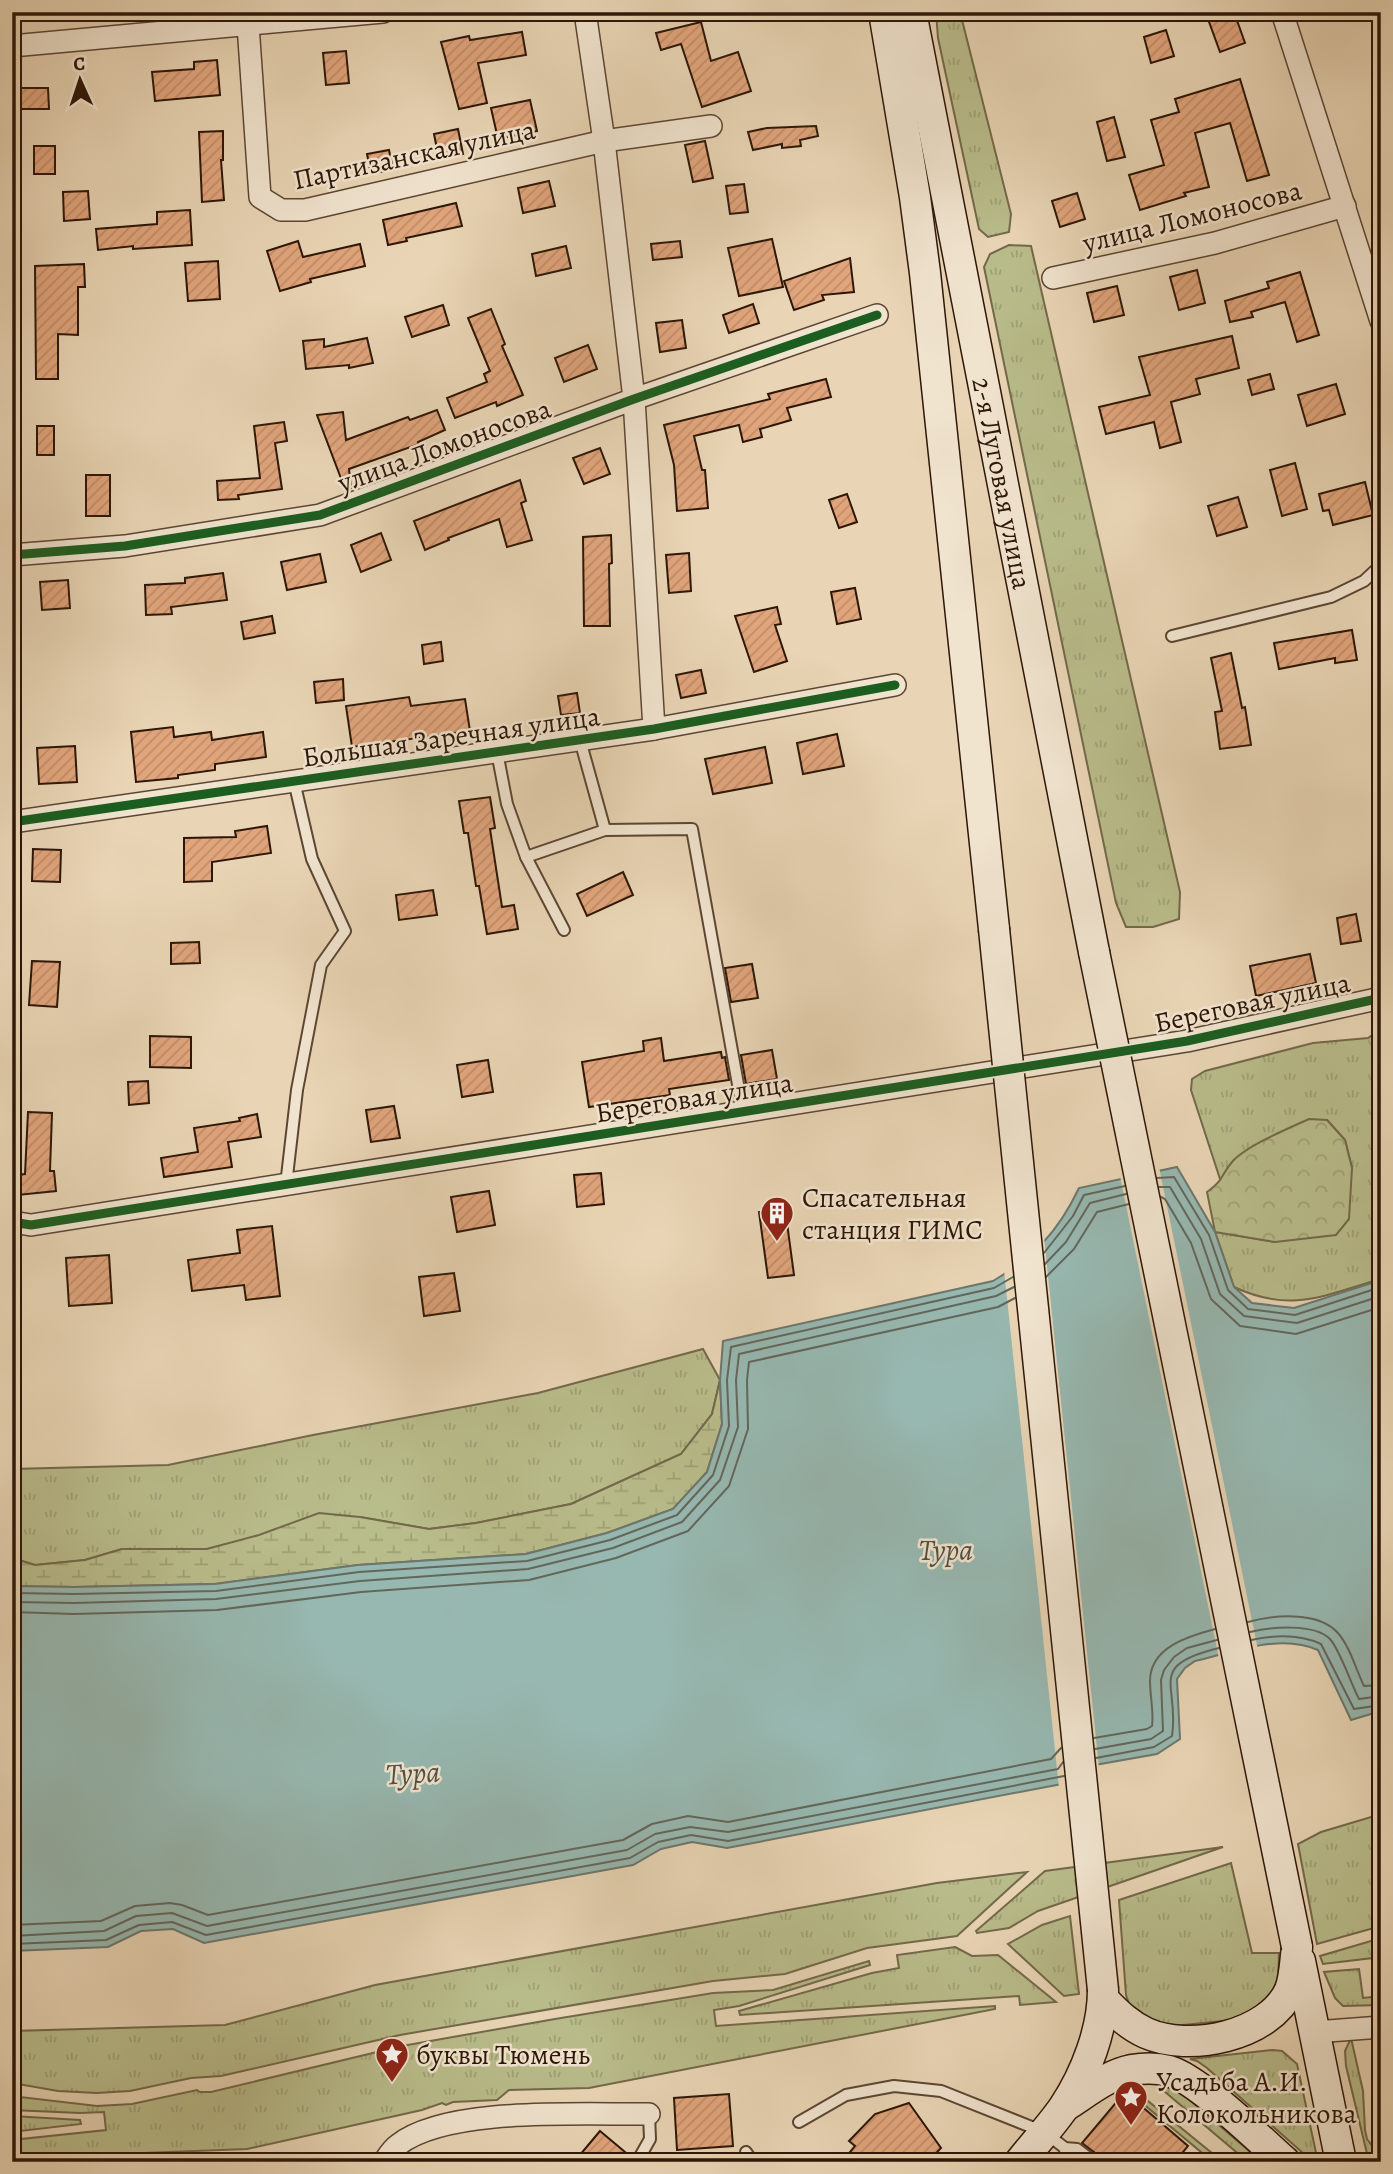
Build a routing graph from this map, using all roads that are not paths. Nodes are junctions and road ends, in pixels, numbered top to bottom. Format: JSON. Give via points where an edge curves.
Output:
{"nodes":[{"id":1,"x":383,"y":12,"type":"edge"},
{"id":2,"x":585,"y":12,"type":"edge"},
{"id":3,"x":884,"y":12,"type":"edge"},
{"id":4,"x":911,"y":12,"type":"edge"},
{"id":5,"x":1282,"y":12,"type":"edge"},
{"id":6,"x":248,"y":25,"type":"junction"},
{"id":7,"x":12,"y":46,"type":"edge"},
{"id":8,"x":711,"y":126,"type":"dead end"},
{"id":9,"x":604,"y":141,"type":"junction"},
{"id":10,"x":1345,"y":206,"type":"junction"},
{"id":11,"x":1053,"y":278,"type":"dead end"},
{"id":12,"x":877,"y":315,"type":"dead end"},
{"id":13,"x":1381,"y":321,"type":"edge"},
{"id":14,"x":634,"y":399,"type":"junction"},
{"id":15,"x":12,"y":555,"type":"edge"},
{"id":16,"x":1381,"y":565,"type":"edge"},
{"id":17,"x":1172,"y":636,"type":"dead end"},
{"id":18,"x":895,"y":685,"type":"dead end"},
{"id":19,"x":654,"y":729,"type":"junction"},
{"id":20,"x":580,"y":740,"type":"junction"},
{"id":21,"x":497,"y":752,"type":"junction"},
{"id":22,"x":294,"y":781,"type":"junction"},
{"id":23,"x":12,"y":822,"type":"edge"},
{"id":24,"x":605,"y":830,"type":"junction"},
{"id":25,"x":526,"y":857,"type":"junction"},
{"id":26,"x":564,"y":930,"type":"dead end"},
{"id":27,"x":1381,"y":998,"type":"edge"},
{"id":28,"x":743,"y":1112,"type":"junction"},
{"id":29,"x":286,"y":1185,"type":"junction"},
{"id":30,"x":12,"y":1223,"type":"edge"},
{"id":31,"x":1297,"y":1947,"type":"junction"},
{"id":32,"x":1103,"y":1995,"type":"junction"},
{"id":33,"x":1381,"y":2027,"type":"edge"},
{"id":34,"x":1315,"y":2032,"type":"junction"},
{"id":35,"x":1065,"y":2106,"type":"junction"},
{"id":36,"x":649,"y":2115,"type":"joint"},
{"id":37,"x":799,"y":2122,"type":"dead end"},
{"id":38,"x":1055,"y":2140,"type":"junction"},
{"id":39,"x":746,"y":2152,"type":"dead end"},
{"id":40,"x":384,"y":2162,"type":"edge"},
{"id":41,"x":637,"y":2162,"type":"edge"},
{"id":42,"x":753,"y":2162,"type":"edge"},
{"id":43,"x":1020,"y":2162,"type":"edge"},
{"id":44,"x":1068,"y":2162,"type":"edge"},
{"id":45,"x":1094,"y":2162,"type":"edge"},
{"id":46,"x":1284,"y":2162,"type":"edge"},
{"id":47,"x":1341,"y":2162,"type":"edge"}],
"edges":[{"from":1,"to":6,"type":"street"},
{"from":2,"to":9,"type":"street"},
{"from":3,"to":32,"type":"main road","name":"2-я Луговая улица","bridge":true,"via":[[925,273]]},
{"from":4,"to":31,"type":"main road","name":"2-я Луговая улица","bridge":true,"via":[[1094,952]]},
{"from":5,"to":10,"type":"street"},
{"from":6,"to":7,"type":"street"},
{"from":6,"to":9,"type":"street","name":"Партизанская улица","via":[[260,197],[281,210],[305,210]]},
{"from":8,"to":9,"type":"street","name":"Партизанская улица"},
{"from":9,"to":14,"type":"street"},
{"from":10,"to":11,"type":"street","name":"улица Ломоносова","via":[[1215,243]]},
{"from":10,"to":13,"type":"street"},
{"from":12,"to":14,"type":"street","name":"улица Ломоносова"},
{"from":14,"to":15,"type":"street","name":"улица Ломоносова","via":[[320,514],[125,546]]},
{"from":14,"to":19,"type":"street"},
{"from":16,"to":17,"type":"lane","via":[[1364,581],[1331,597]]},
{"from":18,"to":19,"type":"street","name":"Большая Заречная улица"},
{"from":19,"to":20,"type":"street","name":"Большая Заречная улица"},
{"from":20,"to":21,"type":"street","name":"Большая Заречная улица"},
{"from":20,"to":24,"type":"lane"},
{"from":21,"to":22,"type":"street","name":"Большая Заречная улица"},
{"from":21,"to":25,"type":"lane","via":[[507,804]]},
{"from":22,"to":23,"type":"street","name":"Большая Заречная улица"},
{"from":22,"to":29,"type":"lane","via":[[312,859],[345,931],[321,965],[297,1090]]},
{"from":24,"to":25,"type":"lane"},
{"from":24,"to":28,"type":"lane","via":[[692,829]]},
{"from":25,"to":26,"type":"lane"},
{"from":27,"to":28,"type":"street","name":"Береговая улица","via":[[1187,1041]]},
{"from":28,"to":29,"type":"street","name":"Береговая улица"},
{"from":29,"to":30,"type":"street","name":"Береговая улица","via":[[31,1225]]},
{"from":31,"to":32,"type":"main road","via":[[1289,1991],[1271,2015],[1243,2032],[1220,2038],[1163,2039],[1130,2024]]},
{"from":31,"to":34,"type":"main road","name":"2-я Луговая улица"},
{"from":32,"to":35,"type":"main road","name":"2-я Луговая улица","via":[[1095,2041]]},
{"from":33,"to":34,"type":"street"},
{"from":34,"to":47,"type":"main road","name":"2-я Луговая улица"},
{"from":35,"to":38,"type":"main road"},
{"from":35,"to":46,"type":"main road","via":[[1105,2080],[1131,2070],[1171,2071],[1209,2096]]},
{"from":36,"to":40,"type":"street","via":[[499,2117],[447,2123],[396,2146]]},
{"from":36,"to":41,"type":"lane","via":[[650,2139]]},
{"from":37,"to":38,"type":"lane","via":[[846,2095],[894,2086],[942,2091]]},
{"from":38,"to":43,"type":"main road"},
{"from":38,"to":44,"type":"lane"},
{"from":38,"to":45,"type":"lane"},
{"from":39,"to":42,"type":"lane"}]}
